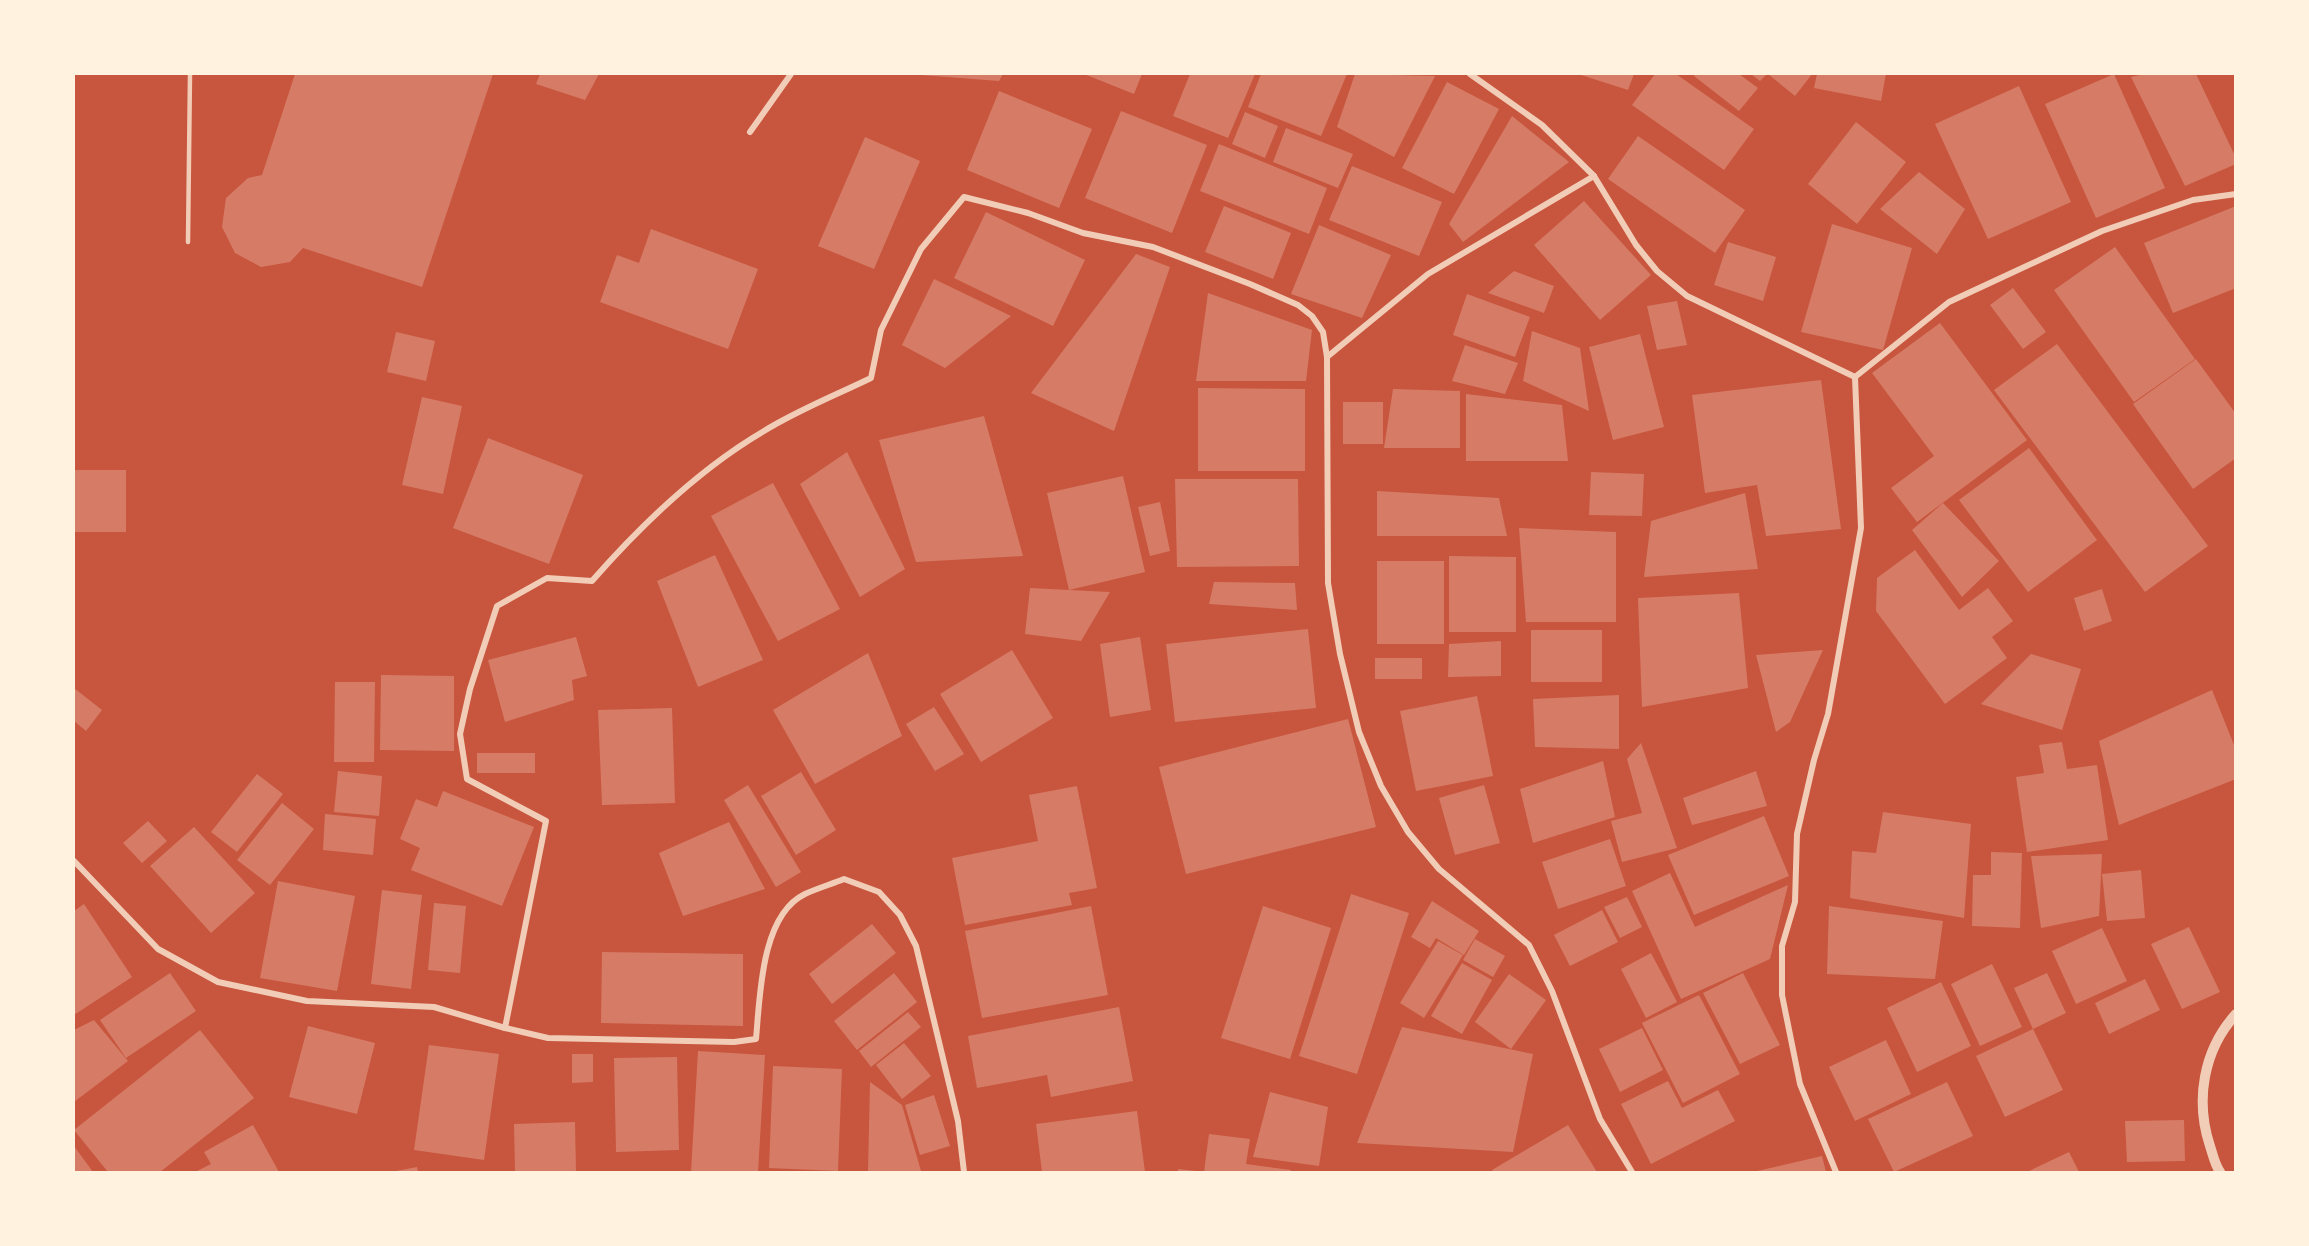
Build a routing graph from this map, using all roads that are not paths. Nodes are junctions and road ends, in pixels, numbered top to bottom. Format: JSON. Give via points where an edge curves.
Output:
{"nodes":[{"id":1,"x":190,"y":74,"type":"edge"},
{"id":2,"x":791,"y":74,"type":"edge"},
{"id":3,"x":1470,"y":74,"type":"edge"},
{"id":4,"x":750,"y":132,"type":"dead end"},
{"id":5,"x":1594,"y":176,"type":"junction"},
{"id":6,"x":2235,"y":194,"type":"edge"},
{"id":7,"x":188,"y":242,"type":"dead end"},
{"id":8,"x":1327,"y":357,"type":"junction"},
{"id":9,"x":1855,"y":377,"type":"junction"},
{"id":10,"x":74,"y":861,"type":"edge"},
{"id":11,"x":2235,"y":1014,"type":"edge"},
{"id":12,"x":505,"y":1028,"type":"junction"},
{"id":13,"x":964,"y":1173,"type":"edge"},
{"id":14,"x":1632,"y":1173,"type":"edge"},
{"id":15,"x":1836,"y":1173,"type":"edge"},
{"id":16,"x":2220,"y":1173,"type":"edge"}],
"edges":[{"from":1,"to":7,"type":"lane"},
{"from":2,"to":4,"type":"street"},
{"from":3,"to":5,"type":"street","via":[[1542,125]]},
{"from":5,"to":8,"type":"street","via":[[1428,273]]},
{"from":5,"to":9,"type":"street","via":[[1636,245],[1687,296]]},
{"from":6,"to":9,"type":"street","via":[[2193,200],[2102,231],[1949,302]]},
{"from":8,"to":12,"type":"street","via":[[1323,332],[1298,305],[1153,247],[1083,233],[1028,213],[964,197],[921,249],[880,330],[871,378],[764,430],[709,470],[635,532],[592,581],[547,579],[497,606],[460,734],[466,779],[546,821]]},
{"from":8,"to":14,"type":"street","via":[[1328,583],[1359,732],[1381,786],[1408,832],[1438,869],[1528,945],[1552,991],[1599,1119]]},
{"from":9,"to":15,"type":"street","via":[[1862,528],[1828,714],[1797,834],[1795,902],[1782,946],[1782,996],[1800,1084]]},
{"from":10,"to":12,"type":"street","via":[[158,949],[218,982],[307,1001],[434,1007]]},
{"from":11,"to":16,"type":"street","via":[[2222,1029],[2204,1074],[2202,1123]]},
{"from":12,"to":13,"type":"street","via":[[548,1038],[734,1042],[756,1039],[760,988],[778,916],[804,894],[844,879],[879,892],[900,915],[916,946],[958,1121]]}]}
